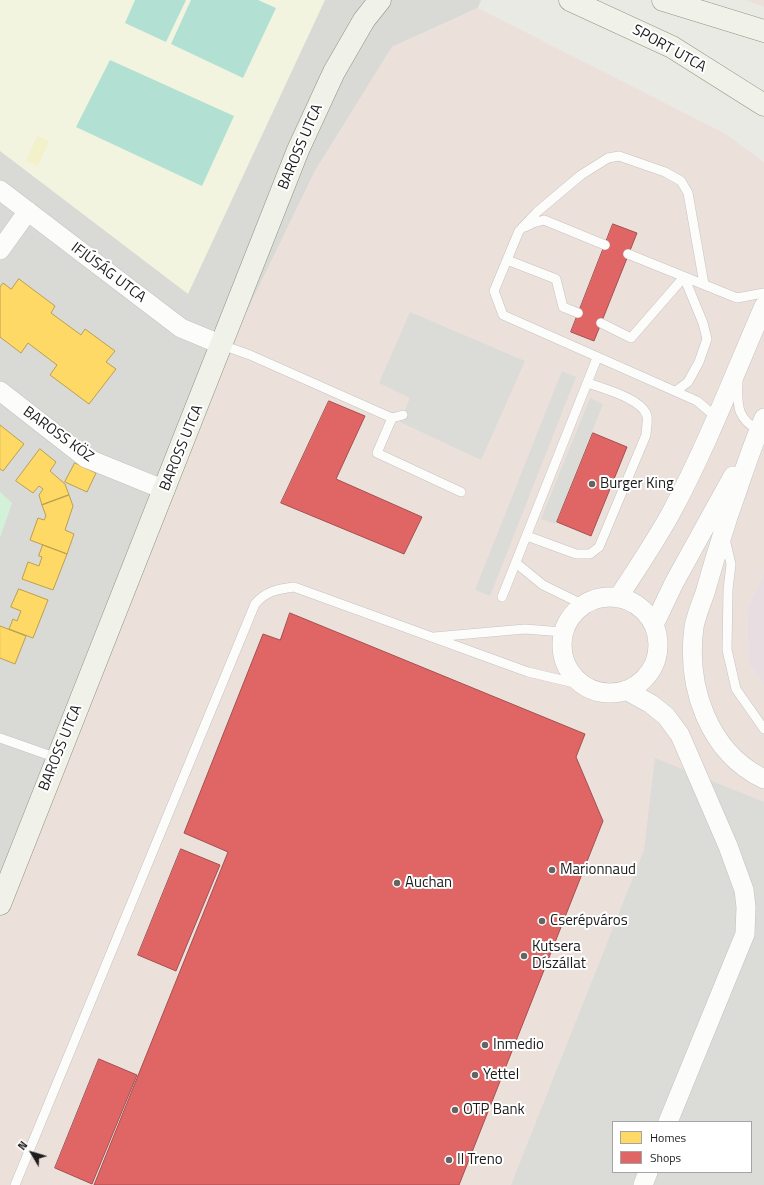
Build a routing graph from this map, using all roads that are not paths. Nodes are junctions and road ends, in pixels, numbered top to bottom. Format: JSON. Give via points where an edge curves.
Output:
{"nodes":[{"id":1,"x":380,"y":0,"type":"edge"},
{"id":2,"x":570,"y":0,"type":"edge"},
{"id":3,"x":663,"y":0,"type":"edge"},
{"id":4,"x":764,"y":31,"type":"edge"},
{"id":5,"x":764,"y":105,"type":"edge"},
{"id":6,"x":0,"y":190,"type":"edge"},
{"id":7,"x":28,"y":211,"type":"junction"},
{"id":8,"x":519,"y":231,"type":"junction"},
{"id":9,"x":605,"y":245,"type":"dead end"},
{"id":10,"x":0,"y":250,"type":"edge"},
{"id":11,"x":628,"y":254,"type":"dead end"},
{"id":12,"x":507,"y":260,"type":"junction"},
{"id":13,"x":684,"y":277,"type":"junction"},
{"id":14,"x":704,"y":284,"type":"junction"},
{"id":15,"x":764,"y":293,"type":"edge"},
{"id":16,"x":764,"y":306,"type":"edge"},
{"id":17,"x":578,"y":314,"type":"dead end"},
{"id":18,"x":601,"y":323,"type":"dead end"},
{"id":19,"x":222,"y":345,"type":"junction"},
{"id":20,"x":597,"y":358,"type":"junction"},
{"id":21,"x":738,"y":365,"type":"junction"},
{"id":22,"x":588,"y":383,"type":"junction"},
{"id":23,"x":0,"y":391,"type":"edge"},
{"id":24,"x":676,"y":392,"type":"junction"},
{"id":25,"x":403,"y":415,"type":"dead end"},
{"id":26,"x":716,"y":417,"type":"junction"},
{"id":27,"x":392,"y":418,"type":"junction"},
{"id":28,"x":762,"y":427,"type":"edge"},
{"id":29,"x":165,"y":490,"type":"junction"},
{"id":30,"x":462,"y":492,"type":"dead end"},
{"id":31,"x":723,"y":532,"type":"junction"},
{"id":32,"x":527,"y":536,"type":"junction"},
{"id":33,"x":516,"y":563,"type":"junction"},
{"id":34,"x":502,"y":597,"type":"dead end"},
{"id":35,"x":618,"y":598,"type":"junction"},
{"id":36,"x":584,"y":605,"type":"junction"},
{"id":37,"x":654,"y":625,"type":"junction"},
{"id":38,"x":564,"y":632,"type":"junction"},
{"id":39,"x":431,"y":637,"type":"junction"},
{"id":40,"x":583,"y":685,"type":"junction"},
{"id":41,"x":626,"y":690,"type":"junction"},
{"id":42,"x":764,"y":729,"type":"edge"},
{"id":43,"x":0,"y":738,"type":"edge"},
{"id":44,"x":57,"y":758,"type":"junction"},
{"id":45,"x":764,"y":779,"type":"edge"},
{"id":46,"x":0,"y":904,"type":"edge"},
{"id":47,"x":668,"y":1121,"type":"edge"},
{"id":48,"x":648,"y":1173,"type":"edge"},
{"id":49,"x":15,"y":1185,"type":"edge"},
{"id":50,"x":643,"y":1185,"type":"edge"}],
"edges":[{"from":1,"to":19,"type":"street","name":"BAROSS UTCA","via":[[364,20],[334,72],[298,150]]},
{"from":2,"to":5,"type":"street","name":"SPORT UTCA","via":[[672,47]]},
{"from":3,"to":4,"type":"street"},
{"from":6,"to":7,"type":"street","name":"IFJÚSÁG UTCA"},
{"from":7,"to":10,"type":"street"},
{"from":7,"to":19,"type":"street","name":"IFJÚSÁG UTCA","via":[[181,328]]},
{"from":8,"to":9,"type":"lane","via":[[532,223],[544,220]]},
{"from":8,"to":12,"type":"lane"},
{"from":8,"to":14,"type":"lane","via":[[537,212],[581,175],[608,158],[620,156],[665,172],[681,181],[688,193]]},
{"from":11,"to":13,"type":"lane"},
{"from":12,"to":17,"type":"lane","via":[[556,279],[563,307]]},
{"from":12,"to":20,"type":"lane","via":[[494,292],[503,315]]},
{"from":13,"to":14,"type":"lane"},
{"from":13,"to":18,"type":"lane","via":[[631,338]]},
{"from":13,"to":24,"type":"lane","via":[[707,338],[699,362],[688,382]]},
{"from":14,"to":15,"type":"lane","via":[[737,298]]},
{"from":16,"to":21,"type":"street"},
{"from":19,"to":27,"type":"lane"},
{"from":19,"to":29,"type":"street","name":"BAROSS UTCA"},
{"from":20,"to":22,"type":"lane"},
{"from":20,"to":24,"type":"lane"},
{"from":21,"to":26,"type":"street"},
{"from":21,"to":28,"type":"lane","via":[[737,403],[744,421]]},
{"from":22,"to":32,"type":"lane"},
{"from":22,"to":32,"type":"lane","via":[[634,401],[644,409],[647,417],[646,435],[599,547],[590,554],[576,554]]},
{"from":23,"to":29,"type":"street","name":"BAROSS KÖZ","via":[[86,458]]},
{"from":24,"to":26,"type":"lane","via":[[697,401]]},
{"from":25,"to":27,"type":"lane"},
{"from":26,"to":35,"type":"street","via":[[671,513]]},
{"from":27,"to":30,"type":"lane","via":[[377,453]]},
{"from":28,"to":31,"type":"street"},
{"from":28,"to":37,"type":"street","via":[[674,583]]},
{"from":29,"to":44,"type":"street","name":"BAROSS UTCA"},
{"from":31,"to":42,"type":"lane","via":[[731,564],[727,650],[736,689]]},
{"from":31,"to":45,"type":"street","via":[[694,627],[695,684],[701,708],[723,747],[739,763]]},
{"from":32,"to":33,"type":"lane"},
{"from":33,"to":34,"type":"lane"},
{"from":33,"to":36,"type":"lane","via":[[543,585]]},
{"from":35,"to":36,"type":"street","via":[[594,599]]},
{"from":35,"to":37,"type":"street","via":[[639,607]]},
{"from":36,"to":38,"type":"street","via":[[575,612]]},
{"from":37,"to":41,"type":"street","via":[[658,651],[654,664],[642,680]]},
{"from":38,"to":39,"type":"lane","via":[[525,629]]},
{"from":38,"to":40,"type":"street","via":[[562,647],[565,662]]},
{"from":39,"to":40,"type":"lane","via":[[528,672]]},
{"from":39,"to":49,"type":"lane","via":[[294,587],[273,590],[255,604]]},
{"from":40,"to":41,"type":"street","via":[[602,692]]},
{"from":41,"to":47,"type":"street","via":[[666,716],[680,735],[728,846],[744,890],[746,907],[745,934]]},
{"from":43,"to":44,"type":"lane"},
{"from":44,"to":46,"type":"street","name":"BAROSS UTCA"},
{"from":48,"to":50,"type":"street"}]}
